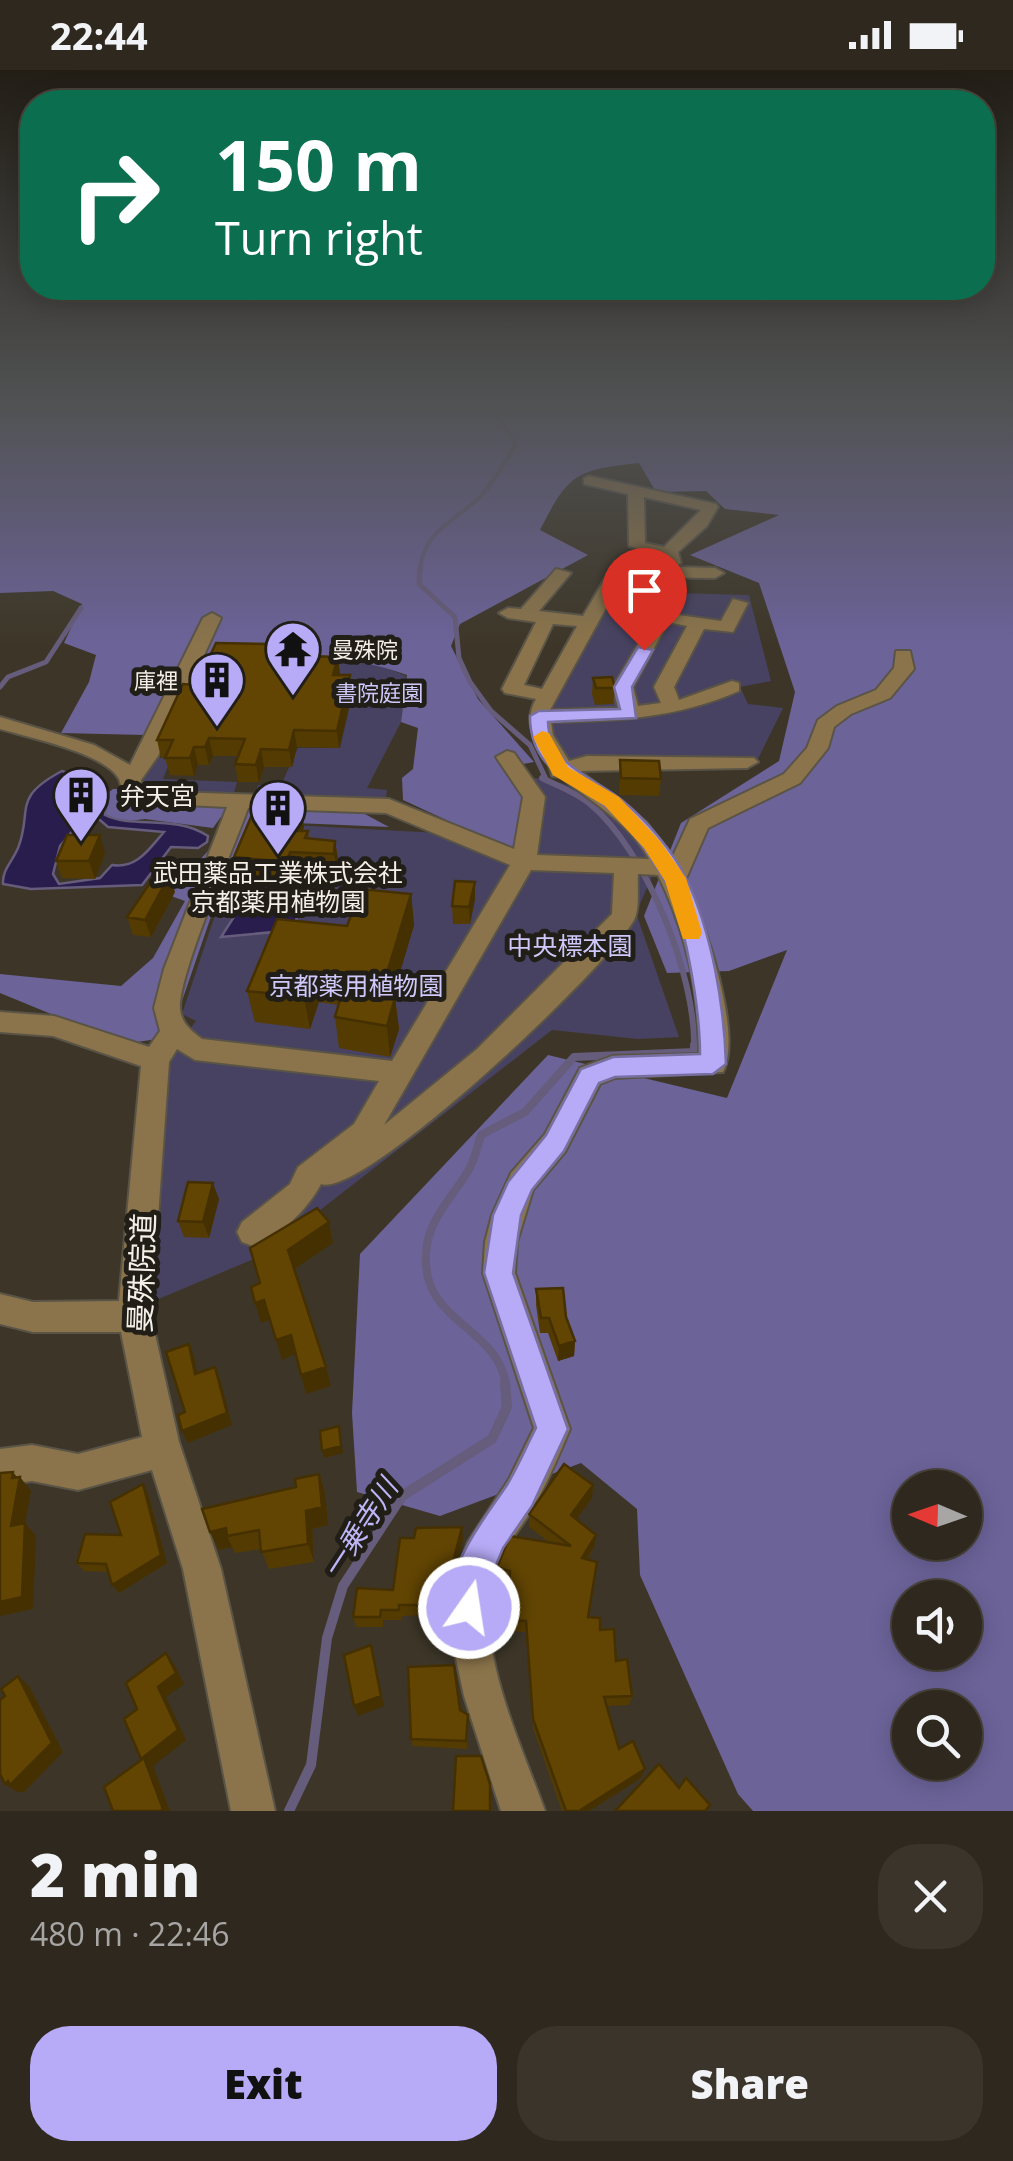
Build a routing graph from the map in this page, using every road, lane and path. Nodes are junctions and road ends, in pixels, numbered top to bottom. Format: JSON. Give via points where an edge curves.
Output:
{"nodes":[{"id":1,"x":609,"y":484,"type":"edge"},
{"id":2,"x":636,"y":490,"type":"junction"},
{"id":3,"x":668,"y":552,"type":"junction"},
{"id":4,"x":562,"y":573,"type":"dead end"},
{"id":5,"x":675,"y":573,"type":"junction"},
{"id":6,"x":715,"y":574,"type":"dead end"},
{"id":7,"x":739,"y":602,"type":"dead end"},
{"id":8,"x":212,"y":618,"type":"dead end"},
{"id":9,"x":546,"y":618,"type":"junction"},
{"id":10,"x":586,"y":622,"type":"junction"},
{"id":11,"x":698,"y":623,"type":"junction"},
{"id":12,"x":644,"y":650,"type":"junction"},
{"id":13,"x":904,"y":654,"type":"dead end"},
{"id":14,"x":680,"y":658,"type":"junction"},
{"id":15,"x":732,"y":687,"type":"dead end"},
{"id":16,"x":546,"y":695,"type":"junction"},
{"id":17,"x":672,"y":706,"type":"junction"},
{"id":18,"x":630,"y":714,"type":"junction"},
{"id":19,"x":539,"y":716,"type":"junction"},
{"id":20,"x":0,"y":724,"type":"edge"},
{"id":21,"x":747,"y":762,"type":"dead end"},
{"id":22,"x":560,"y":774,"type":"junction"},
{"id":23,"x":131,"y":779,"type":"junction"},
{"id":24,"x":240,"y":802,"type":"junction"},
{"id":25,"x":524,"y":862,"type":"junction"},
{"id":26,"x":626,"y":868,"type":"junction"},
{"id":27,"x":669,"y":873,"type":"junction"},
{"id":28,"x":0,"y":1022,"type":"edge"},
{"id":29,"x":174,"y":1032,"type":"junction"},
{"id":30,"x":155,"y":1060,"type":"junction"},
{"id":31,"x":401,"y":1072,"type":"junction"},
{"id":32,"x":301,"y":1193,"type":"junction"},
{"id":33,"x":254,"y":1232,"type":"dead end"},
{"id":34,"x":0,"y":1309,"type":"edge"},
{"id":35,"x":134,"y":1316,"type":"junction"},
{"id":36,"x":163,"y":1448,"type":"junction"},
{"id":37,"x":0,"y":1467,"type":"edge"},
{"id":38,"x":251,"y":1802,"type":"edge"},
{"id":39,"x":523,"y":1811,"type":"edge"}],
"edges":[{"from":1,"to":2,"type":"street"},
{"from":2,"to":3,"type":"street","via":[[636,546]]},
{"from":2,"to":3,"type":"street","via":[[710,507],[702,523]]},
{"from":3,"to":5,"type":"street"},
{"from":4,"to":9,"type":"street","via":[[517,614]]},
{"from":5,"to":6,"type":"street"},
{"from":5,"to":10,"type":"street","via":[[617,572]]},
{"from":7,"to":11,"type":"street","via":[[726,628]]},
{"from":8,"to":23,"type":"street"},
{"from":9,"to":10,"type":"street"},
{"from":9,"to":16,"type":"street","via":[[512,689]]},
{"from":10,"to":16,"type":"street"},
{"from":11,"to":12,"type":"street","via":[[663,616]]},
{"from":11,"to":14,"type":"street"},
{"from":12,"to":14,"type":"street"},
{"from":12,"to":18,"type":"street","via":[[623,687]]},
{"from":13,"to":27,"type":"street","via":[[904,669],[883,694],[825,724],[821,747],[801,774],[698,824]]},
{"from":14,"to":17,"type":"street","via":[[664,687]]},
{"from":15,"to":17,"type":"street"},
{"from":16,"to":19,"type":"street"},
{"from":17,"to":18,"type":"street"},
{"from":18,"to":19,"type":"street"},
{"from":19,"to":22,"type":"street"},
{"from":20,"to":23,"type":"street","via":[[83,750]]},
{"from":21,"to":22,"type":"street","via":[[587,762]]},
{"from":22,"to":25,"type":"street","via":[[516,764],[534,797]]},
{"from":22,"to":27,"type":"street","via":[[612,801]]},
{"from":23,"to":24,"type":"street","via":[[132,797]]},
{"from":24,"to":25,"type":"street","via":[[389,806]]},
{"from":24,"to":29,"type":"street","via":[[177,970],[167,1008]]},
{"from":25,"to":26,"type":"street"},
{"from":25,"to":31,"type":"street"},
{"from":26,"to":27,"type":"street"},
{"from":26,"to":32,"type":"street","via":[[624,916],[522,1028],[422,1114]]},
{"from":27,"to":39,"type":"street","via":[[712,1004],[713,1064],[613,1067],[590,1076],[555,1143],[522,1182],[502,1242],[499,1273],[552,1429],[490,1536],[469,1608],[472,1650]]},
{"from":28,"to":30,"type":"street","via":[[54,1026]]},
{"from":29,"to":30,"type":"street","name":"曼殊院道"},
{"from":29,"to":31,"type":"street","via":[[195,1049]]},
{"from":30,"to":35,"type":"street","name":"曼殊院道"},
{"from":31,"to":32,"type":"street","via":[[364,1132],[309,1176]]},
{"from":32,"to":33,"type":"street"},
{"from":34,"to":35,"type":"street","via":[[33,1317]]},
{"from":35,"to":36,"type":"street","name":"曼殊院道"},
{"from":36,"to":37,"type":"street","via":[[78,1472],[32,1463]]},
{"from":36,"to":38,"type":"street","name":"曼殊院道","via":[[202,1569]]}]}
